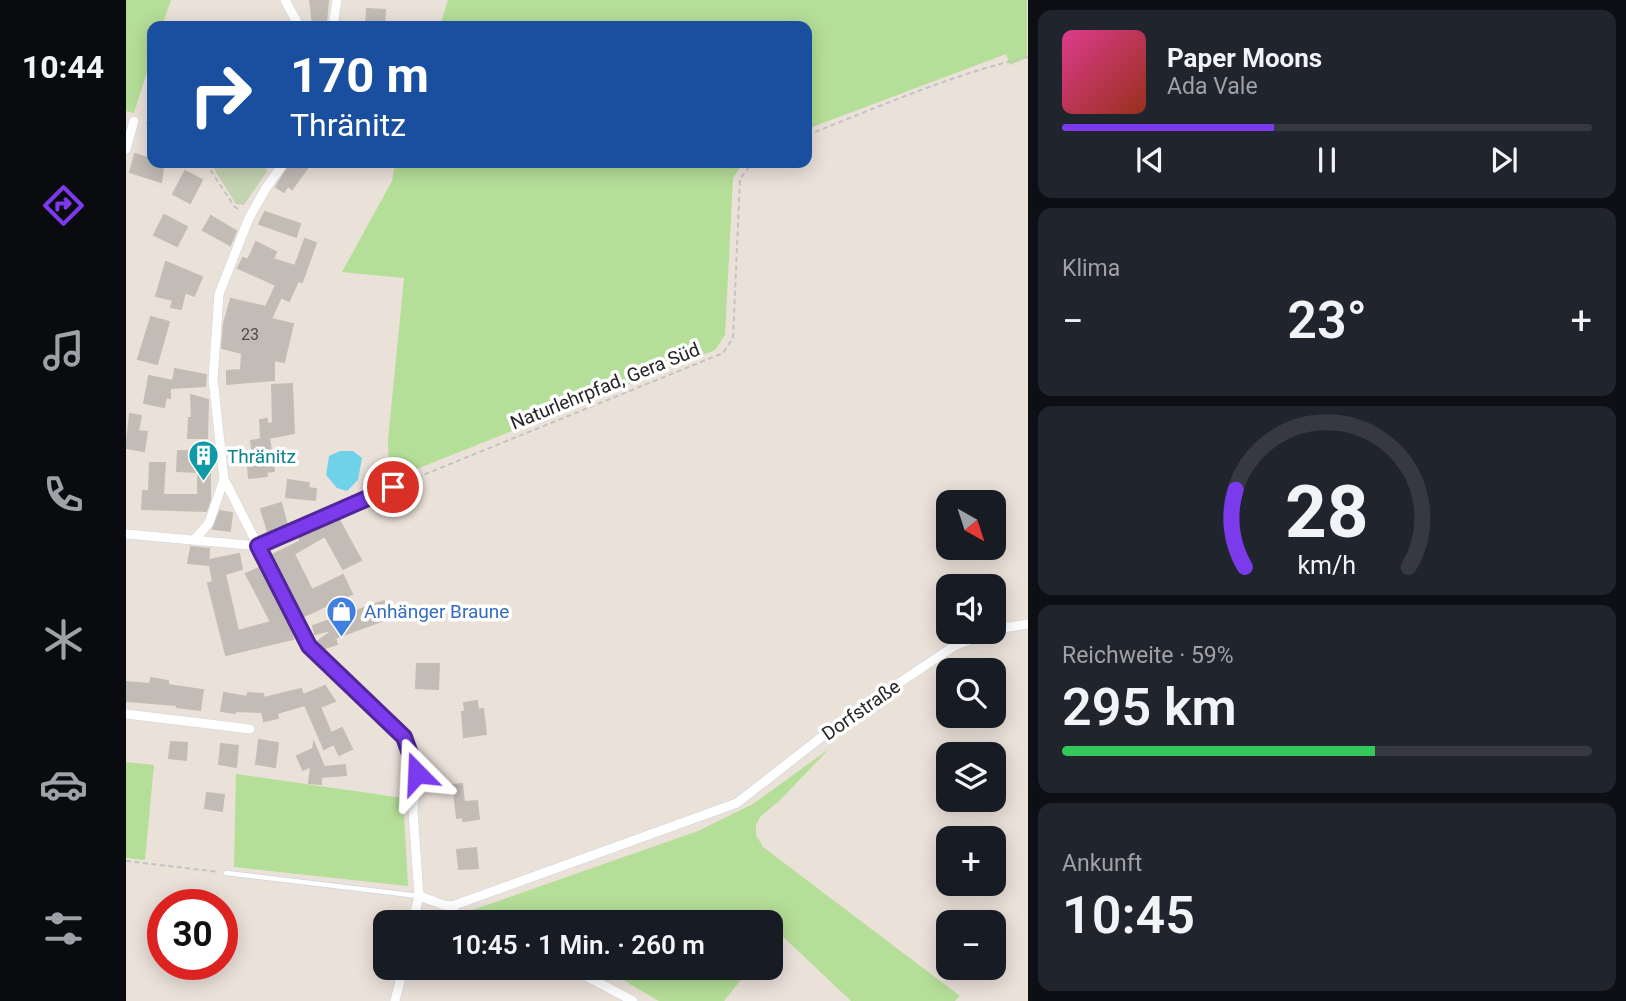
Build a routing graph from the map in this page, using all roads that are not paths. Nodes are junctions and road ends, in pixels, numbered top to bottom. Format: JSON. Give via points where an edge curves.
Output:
{"nodes":[{"id":1,"x":285,"y":0,"type":"edge"},
{"id":2,"x":337,"y":0,"type":"edge"},
{"id":3,"x":296,"y":21,"type":"edge"},
{"id":4,"x":334,"y":21,"type":"edge"},
{"id":5,"x":134,"y":121,"type":"dead end"},
{"id":6,"x":126,"y":149,"type":"edge"},
{"id":7,"x":280,"y":168,"type":"edge"},
{"id":8,"x":224,"y":479,"type":"junction"},
{"id":9,"x":393,"y":487,"type":"road end"},
{"id":10,"x":126,"y":534,"type":"edge"},
{"id":11,"x":195,"y":539,"type":"junction"},
{"id":12,"x":258,"y":546,"type":"junction"},
{"id":13,"x":1027,"y":624,"type":"edge"},
{"id":14,"x":126,"y":714,"type":"edge"},
{"id":15,"x":250,"y":729,"type":"dead end"},
{"id":16,"x":226,"y":873,"type":"road end"},
{"id":17,"x":419,"y":896,"type":"junction"},
{"id":18,"x":452,"y":905,"type":"junction"},
{"id":19,"x":416,"y":910,"type":"edge"},
{"id":20,"x":453,"y":910,"type":"edge"},
{"id":21,"x":399,"y":980,"type":"edge"},
{"id":22,"x":594,"y":980,"type":"edge"},
{"id":23,"x":395,"y":1001,"type":"edge"},
{"id":24,"x":633,"y":1001,"type":"edge"}],
"edges":[{"from":1,"to":3,"type":"street"},
{"from":2,"to":4,"type":"street"},
{"from":5,"to":6,"type":"street"},
{"from":7,"to":8,"type":"street","via":[[249,218],[219,294],[213,379]]},
{"from":8,"to":11,"type":"street","via":[[209,523]]},
{"from":8,"to":12,"type":"street"},
{"from":9,"to":12,"type":"street"},
{"from":10,"to":11,"type":"street"},
{"from":11,"to":12,"type":"street"},
{"from":12,"to":17,"type":"street","via":[[309,646],[404,737],[417,773],[413,811]]},
{"from":13,"to":18,"type":"street","name":"Dorfstraße","via":[[956,645],[842,721],[737,803]]},
{"from":14,"to":15,"type":"street"},
{"from":16,"to":17,"type":"lane"},
{"from":17,"to":18,"type":"street"},
{"from":17,"to":19,"type":"street"},
{"from":18,"to":20,"type":"street"},
{"from":21,"to":23,"type":"street"},
{"from":22,"to":24,"type":"street"}]}
